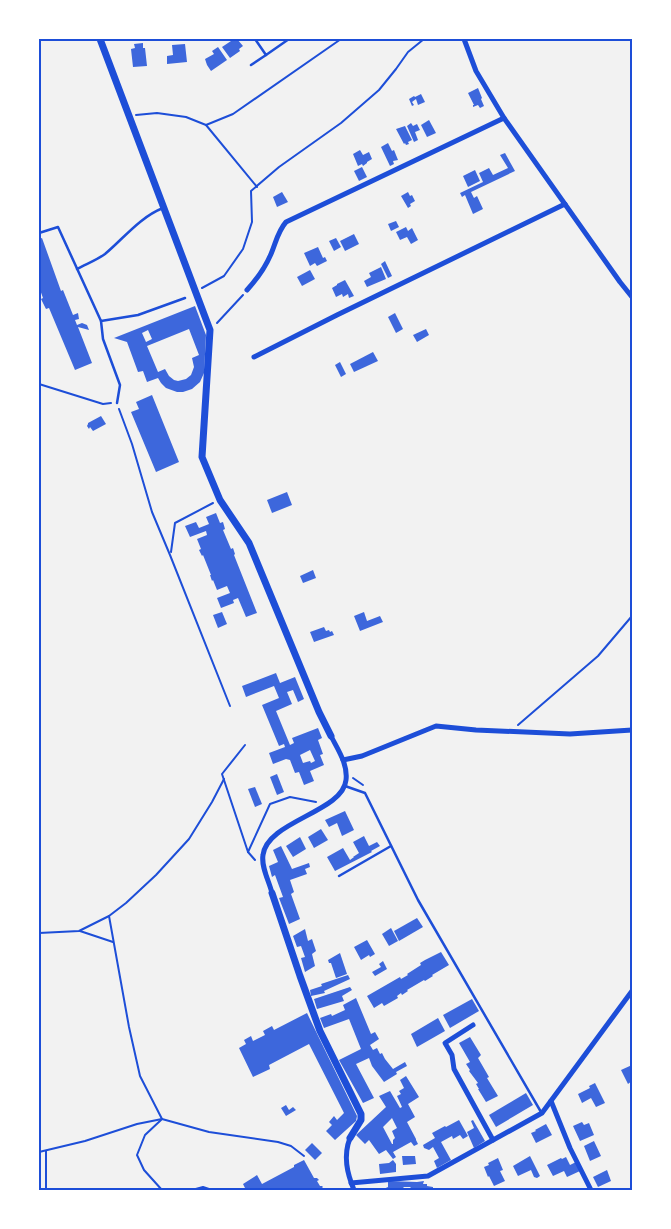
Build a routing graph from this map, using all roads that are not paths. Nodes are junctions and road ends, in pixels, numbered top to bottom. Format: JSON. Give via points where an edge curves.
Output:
{"nodes":[{"id":1,"x":100,"y":39,"type":"edge"},
{"id":2,"x":255,"y":39,"type":"edge"},
{"id":3,"x":289,"y":39,"type":"edge"},
{"id":4,"x":464,"y":39,"type":"edge"},
{"id":5,"x":266,"y":55,"type":"junction"},
{"id":6,"x":251,"y":66,"type":"dead end"},
{"id":7,"x":504,"y":118,"type":"junction"},
{"id":8,"x":565,"y":204,"type":"junction"},
{"id":9,"x":164,"y":208,"type":"junction"},
{"id":10,"x":39,"y":232,"type":"edge"},
{"id":11,"x":77,"y":269,"type":"junction"},
{"id":12,"x":248,"y":290,"type":"road end"},
{"id":13,"x":632,"y":297,"type":"edge"},
{"id":14,"x":185,"y":298,"type":"dead end"},
{"id":15,"x":101,"y":321,"type":"junction"},
{"id":16,"x":254,"y":357,"type":"dead end"},
{"id":17,"x":117,"y":403,"type":"road end"},
{"id":18,"x":632,"y":730,"type":"edge"},
{"id":19,"x":331,"y":736,"type":"joint"},
{"id":20,"x":343,"y":760,"type":"junction"},
{"id":21,"x":345,"y":786,"type":"junction"},
{"id":22,"x":391,"y":846,"type":"junction"},
{"id":23,"x":339,"y":876,"type":"dead end"},
{"id":24,"x":272,"y":892,"type":"joint"},
{"id":25,"x":632,"y":991,"type":"edge"},
{"id":26,"x":473,"y":1025,"type":"dead end"},
{"id":27,"x":551,"y":1101,"type":"junction"},
{"id":28,"x":542,"y":1113,"type":"junction"},
{"id":29,"x":350,"y":1138,"type":"joint"},
{"id":30,"x":493,"y":1140,"type":"junction"},
{"id":31,"x":351,"y":1183,"type":"junction"},
{"id":32,"x":354,"y":1190,"type":"edge"},
{"id":33,"x":592,"y":1190,"type":"edge"}],
"edges":[{"from":1,"to":9,"type":"street"},
{"from":2,"to":5,"type":"lane"},
{"from":3,"to":5,"type":"lane"},
{"from":4,"to":7,"type":"street","via":[[476,71]]},
{"from":5,"to":6,"type":"lane"},
{"from":7,"to":8,"type":"street"},
{"from":7,"to":12,"type":"street","via":[[286,222],[259,277]]},
{"from":8,"to":13,"type":"street"},
{"from":8,"to":16,"type":"street"},
{"from":9,"to":11,"type":"lane","via":[[142,221],[103,256]]},
{"from":9,"to":19,"type":"street","via":[[210,330],[202,457],[220,500],[249,543]]},
{"from":10,"to":11,"type":"lane","via":[[58,227]]},
{"from":11,"to":15,"type":"lane"},
{"from":14,"to":15,"type":"lane","via":[[138,314]]},
{"from":15,"to":17,"type":"lane","via":[[103,339],[120,385]]},
{"from":18,"to":20,"type":"street","via":[[570,734],[436,726],[362,756]]},
{"from":19,"to":20,"type":"street"},
{"from":20,"to":21,"type":"street"},
{"from":21,"to":22,"type":"lane","via":[[364,793]]},
{"from":21,"to":24,"type":"street","via":[[337,797],[282,831],[266,846],[262,856]]},
{"from":22,"to":23,"type":"lane"},
{"from":22,"to":28,"type":"lane","via":[[418,900]]},
{"from":24,"to":29,"type":"street","via":[[320,1030],[361,1114]]},
{"from":25,"to":27,"type":"street"},
{"from":26,"to":30,"type":"street","via":[[445,1043],[452,1055],[454,1069]]},
{"from":27,"to":28,"type":"street"},
{"from":27,"to":33,"type":"street"},
{"from":28,"to":30,"type":"street"},
{"from":29,"to":31,"type":"street","via":[[346,1147],[346,1166]]},
{"from":30,"to":31,"type":"street","via":[[428,1176]]},
{"from":31,"to":32,"type":"street"}]}
